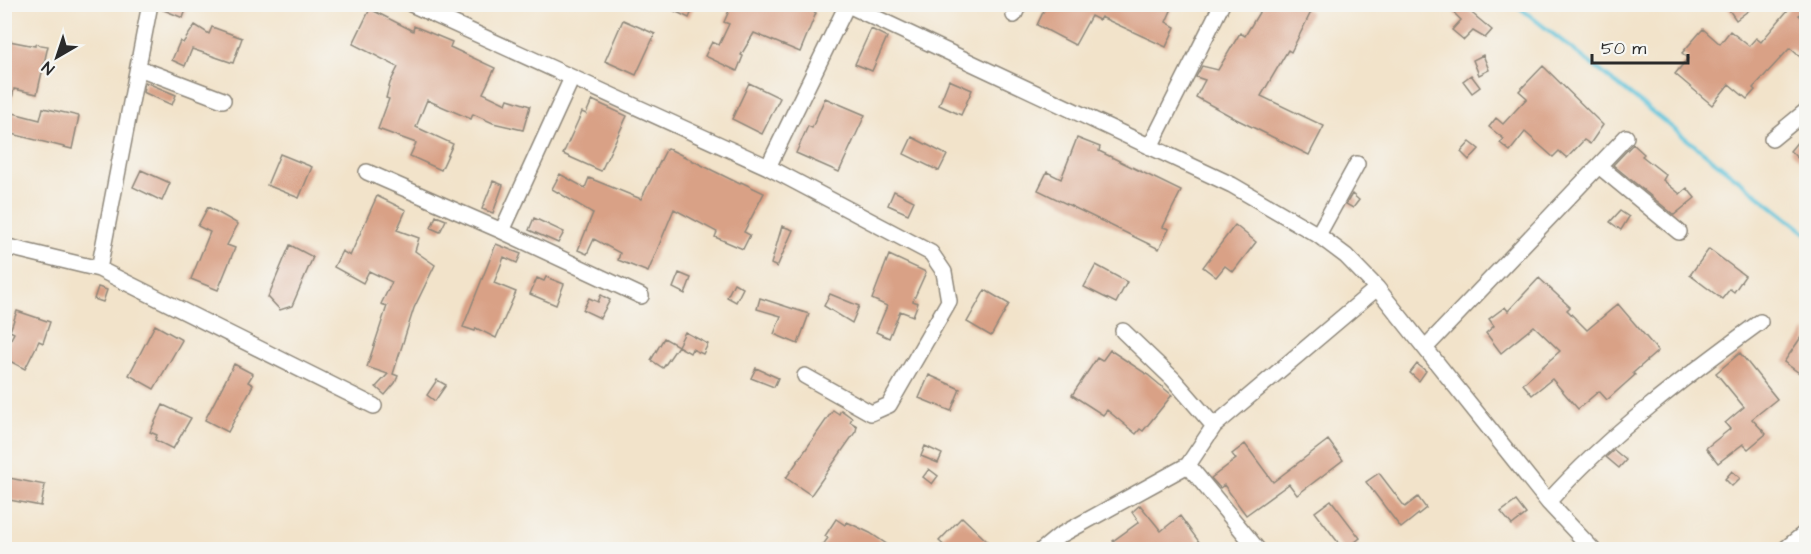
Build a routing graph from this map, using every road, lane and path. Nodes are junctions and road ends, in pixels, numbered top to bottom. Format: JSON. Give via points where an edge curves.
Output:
{"nodes":[{"id":1,"x":150,"y":4,"type":"edge"},
{"id":2,"x":411,"y":4,"type":"edge"},
{"id":3,"x":1222,"y":4,"type":"edge"},
{"id":4,"x":847,"y":5,"type":"edge"},
{"id":5,"x":139,"y":68,"type":"junction"},
{"id":6,"x":571,"y":80,"type":"junction"},
{"id":7,"x":223,"y":100,"type":"dead end"},
{"id":8,"x":1806,"y":111,"type":"edge"},
{"id":9,"x":1626,"y":137,"type":"dead end"},
{"id":10,"x":1772,"y":139,"type":"dead end"},
{"id":11,"x":1150,"y":147,"type":"junction"},
{"id":12,"x":1357,"y":164,"type":"dead end"},
{"id":13,"x":1599,"y":166,"type":"junction"},
{"id":14,"x":768,"y":167,"type":"junction"},
{"id":15,"x":367,"y":172,"type":"dead end"},
{"id":16,"x":502,"y":231,"type":"junction"},
{"id":17,"x":1679,"y":232,"type":"dead end"},
{"id":18,"x":1318,"y":235,"type":"junction"},
{"id":19,"x":4,"y":246,"type":"edge"},
{"id":20,"x":99,"y":269,"type":"junction"},
{"id":21,"x":1377,"y":288,"type":"junction"},
{"id":22,"x":641,"y":296,"type":"dead end"},
{"id":23,"x":1760,"y":322,"type":"dead end"},
{"id":24,"x":1123,"y":331,"type":"dead end"},
{"id":25,"x":1426,"y":347,"type":"junction"},
{"id":26,"x":805,"y":376,"type":"dead end"},
{"id":27,"x":374,"y":406,"type":"dead end"},
{"id":28,"x":1214,"y":426,"type":"junction"},
{"id":29,"x":1188,"y":465,"type":"junction"},
{"id":30,"x":1548,"y":502,"type":"junction"},
{"id":31,"x":1806,"y":532,"type":"edge"},
{"id":32,"x":1042,"y":549,"type":"edge"},
{"id":33,"x":1258,"y":549,"type":"edge"},
{"id":34,"x":1593,"y":549,"type":"edge"},
{"id":35,"x":1784,"y":549,"type":"edge"}],
"edges":[{"from":1,"to":5,"type":"street"},
{"from":2,"to":6,"type":"street"},
{"from":3,"to":11,"type":"street"},
{"from":4,"to":11,"type":"street"},
{"from":4,"to":14,"type":"street"},
{"from":5,"to":7,"type":"street"},
{"from":5,"to":20,"type":"street"},
{"from":6,"to":14,"type":"street"},
{"from":6,"to":16,"type":"street"},
{"from":8,"to":10,"type":"street"},
{"from":9,"to":13,"type":"street"},
{"from":11,"to":18,"type":"street","via":[[1232,186]]},
{"from":12,"to":18,"type":"street"},
{"from":13,"to":17,"type":"street"},
{"from":13,"to":25,"type":"street"},
{"from":14,"to":26,"type":"street","via":[[931,253],[944,272],[949,301],[889,405],[871,413]]},
{"from":15,"to":16,"type":"street"},
{"from":16,"to":22,"type":"street"},
{"from":18,"to":21,"type":"street","via":[[1346,256]]},
{"from":19,"to":20,"type":"street"},
{"from":20,"to":27,"type":"street"},
{"from":21,"to":25,"type":"street"},
{"from":21,"to":28,"type":"street"},
{"from":23,"to":30,"type":"street","via":[[1693,370],[1576,472]]},
{"from":24,"to":28,"type":"street"},
{"from":25,"to":30,"type":"street"},
{"from":28,"to":29,"type":"street"},
{"from":29,"to":32,"type":"street"},
{"from":29,"to":33,"type":"street"},
{"from":30,"to":34,"type":"street"},
{"from":31,"to":35,"type":"street"}]}
